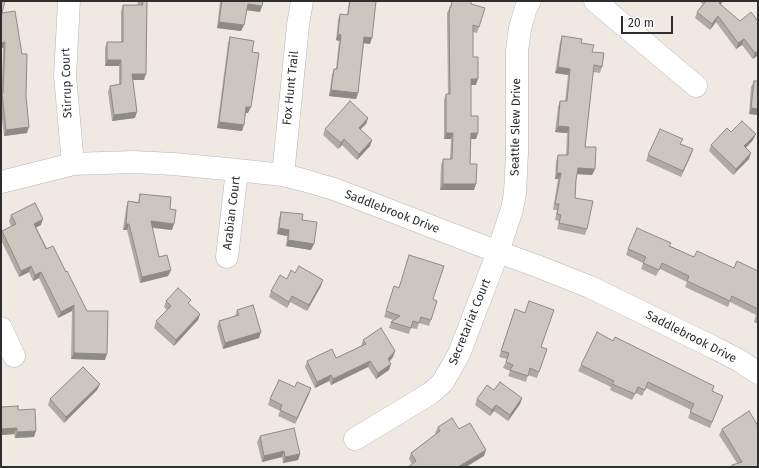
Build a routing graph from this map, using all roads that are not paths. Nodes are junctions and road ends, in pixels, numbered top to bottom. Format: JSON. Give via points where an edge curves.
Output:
{"nodes":[{"id":1,"x":69,"y":1,"type":"edge"},
{"id":2,"x":302,"y":1,"type":"edge"},
{"id":3,"x":530,"y":1,"type":"edge"},
{"id":4,"x":595,"y":1,"type":"edge"},
{"id":5,"x":696,"y":86,"type":"dead end"},
{"id":6,"x":73,"y":164,"type":"junction"},
{"id":7,"x":238,"y":170,"type":"junction"},
{"id":8,"x":282,"y":175,"type":"junction"},
{"id":9,"x":1,"y":182,"type":"edge"},
{"id":10,"x":498,"y":252,"type":"junction"},
{"id":11,"x":228,"y":257,"type":"dead end"},
{"id":12,"x":1,"y":328,"type":"edge"},
{"id":13,"x":14,"y":356,"type":"dead end"},
{"id":14,"x":758,"y":373,"type":"edge"},
{"id":15,"x":355,"y":440,"type":"dead end"}],
"edges":[{"from":1,"to":6,"type":"street","name":"Stirrup Court","via":[[65,76]]},
{"from":2,"to":8,"type":"street","name":"Fox Hunt Trail"},
{"from":3,"to":10,"type":"street","name":"Seattle Slew Drive","via":[[520,28],[517,51],[515,193]]},
{"from":4,"to":5,"type":"street"},
{"from":6,"to":7,"type":"street","name":"Saddlebrook Drive","via":[[133,162]]},
{"from":6,"to":9,"type":"street","name":"Saddlebrook Drive"},
{"from":7,"to":8,"type":"street","name":"Saddlebrook Drive"},
{"from":7,"to":11,"type":"street","name":"Arabian Court"},
{"from":8,"to":10,"type":"street","name":"Saddlebrook Drive","via":[[334,189]]},
{"from":10,"to":14,"type":"street","name":"Saddlebrook Drive","via":[[590,287],[715,348]]},
{"from":10,"to":15,"type":"street","name":"Secretariat Court","via":[[459,354],[444,382],[419,401]]},
{"from":12,"to":13,"type":"street"}]}
